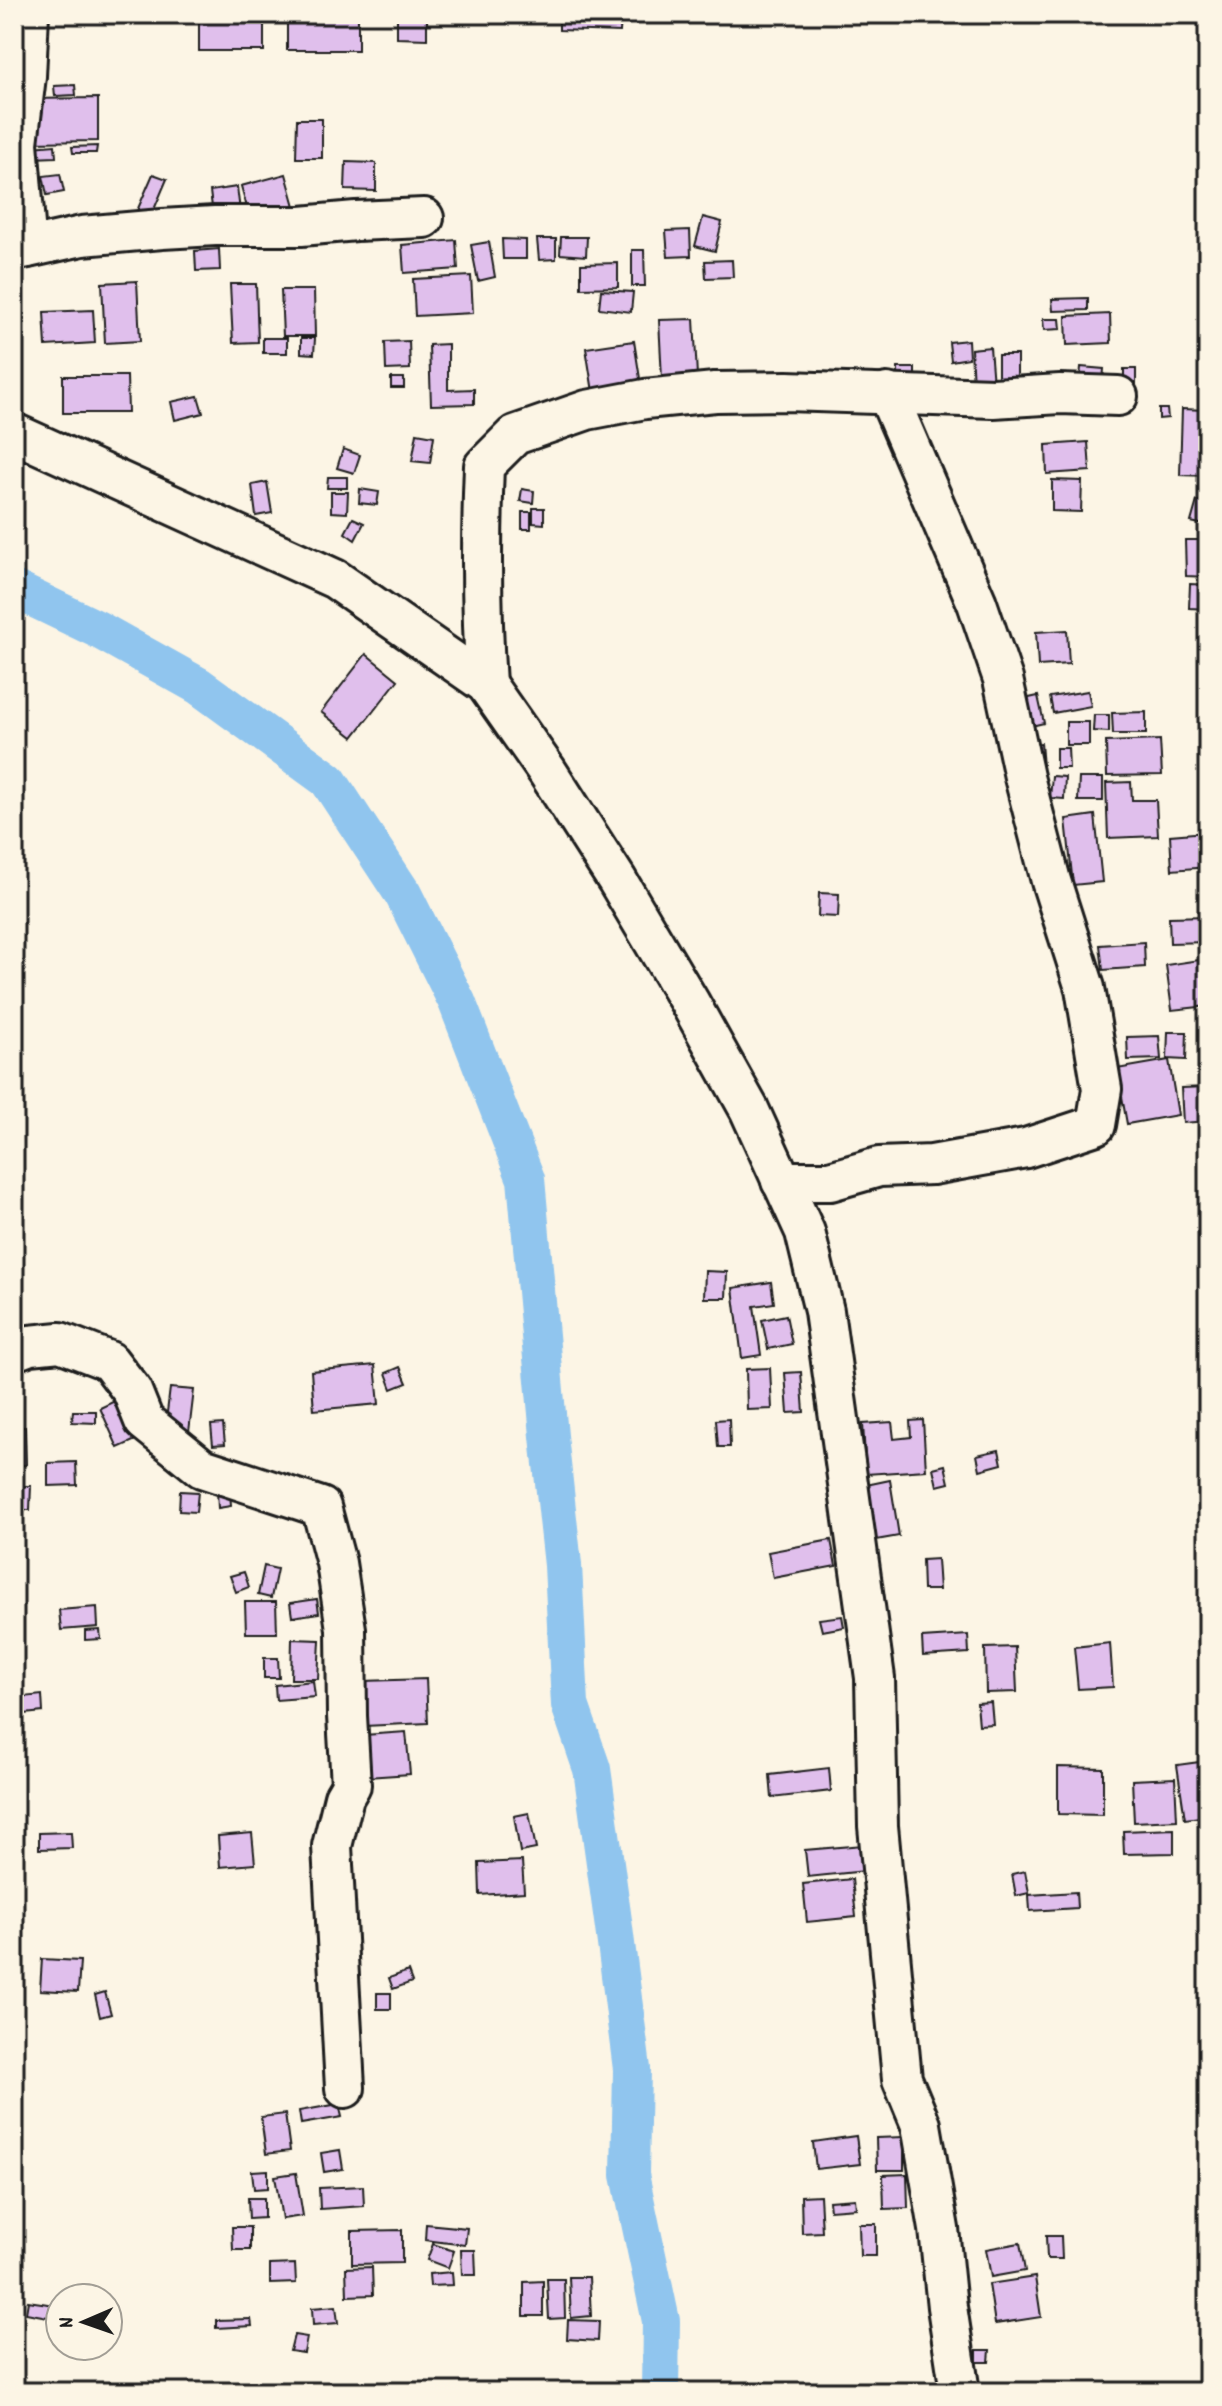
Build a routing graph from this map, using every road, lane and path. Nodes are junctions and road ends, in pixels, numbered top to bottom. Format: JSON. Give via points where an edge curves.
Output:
{"nodes":[{"id":1,"x":29,"y":14,"type":"edge"},
{"id":2,"x":424,"y":218,"type":"dead end"},
{"id":3,"x":21,"y":249,"type":"edge"},
{"id":4,"x":887,"y":393,"type":"junction"},
{"id":5,"x":1118,"y":396,"type":"dead end"},
{"id":6,"x":14,"y":433,"type":"edge"},
{"id":7,"x":486,"y":684,"type":"junction"},
{"id":8,"x":781,"y":1181,"type":"junction"},
{"id":9,"x":14,"y":1351,"type":"edge"},
{"id":10,"x":345,"y":2088,"type":"dead end"},
{"id":11,"x":960,"y":2392,"type":"edge"}],
"edges":[{"from":1,"to":3,"type":"street","via":[[18,143]]},
{"from":2,"to":3,"type":"street","via":[[162,229],[82,236]]},
{"from":4,"to":5,"type":"street"},
{"from":4,"to":7,"type":"street","via":[[715,392],[645,399],[587,410],[515,435],[484,466]]},
{"from":4,"to":8,"type":"street","via":[[977,603],[1003,679],[1051,881],[1085,988],[1102,1089],[1096,1125],[1026,1148],[932,1165],[879,1167],[830,1181]]},
{"from":6,"to":7,"type":"street","via":[[335,579]]},
{"from":7,"to":8,"type":"street","via":[[617,880],[749,1109]]},
{"from":8,"to":11,"type":"street","via":[[805,1232],[824,1311],[875,1678],[878,1826],[902,2079],[921,2125]]},
{"from":9,"to":10,"type":"street","via":[[60,1342],[109,1361],[132,1391],[144,1421],[202,1468],[321,1507],[346,1629],[351,1785],[332,1846]]}]}
